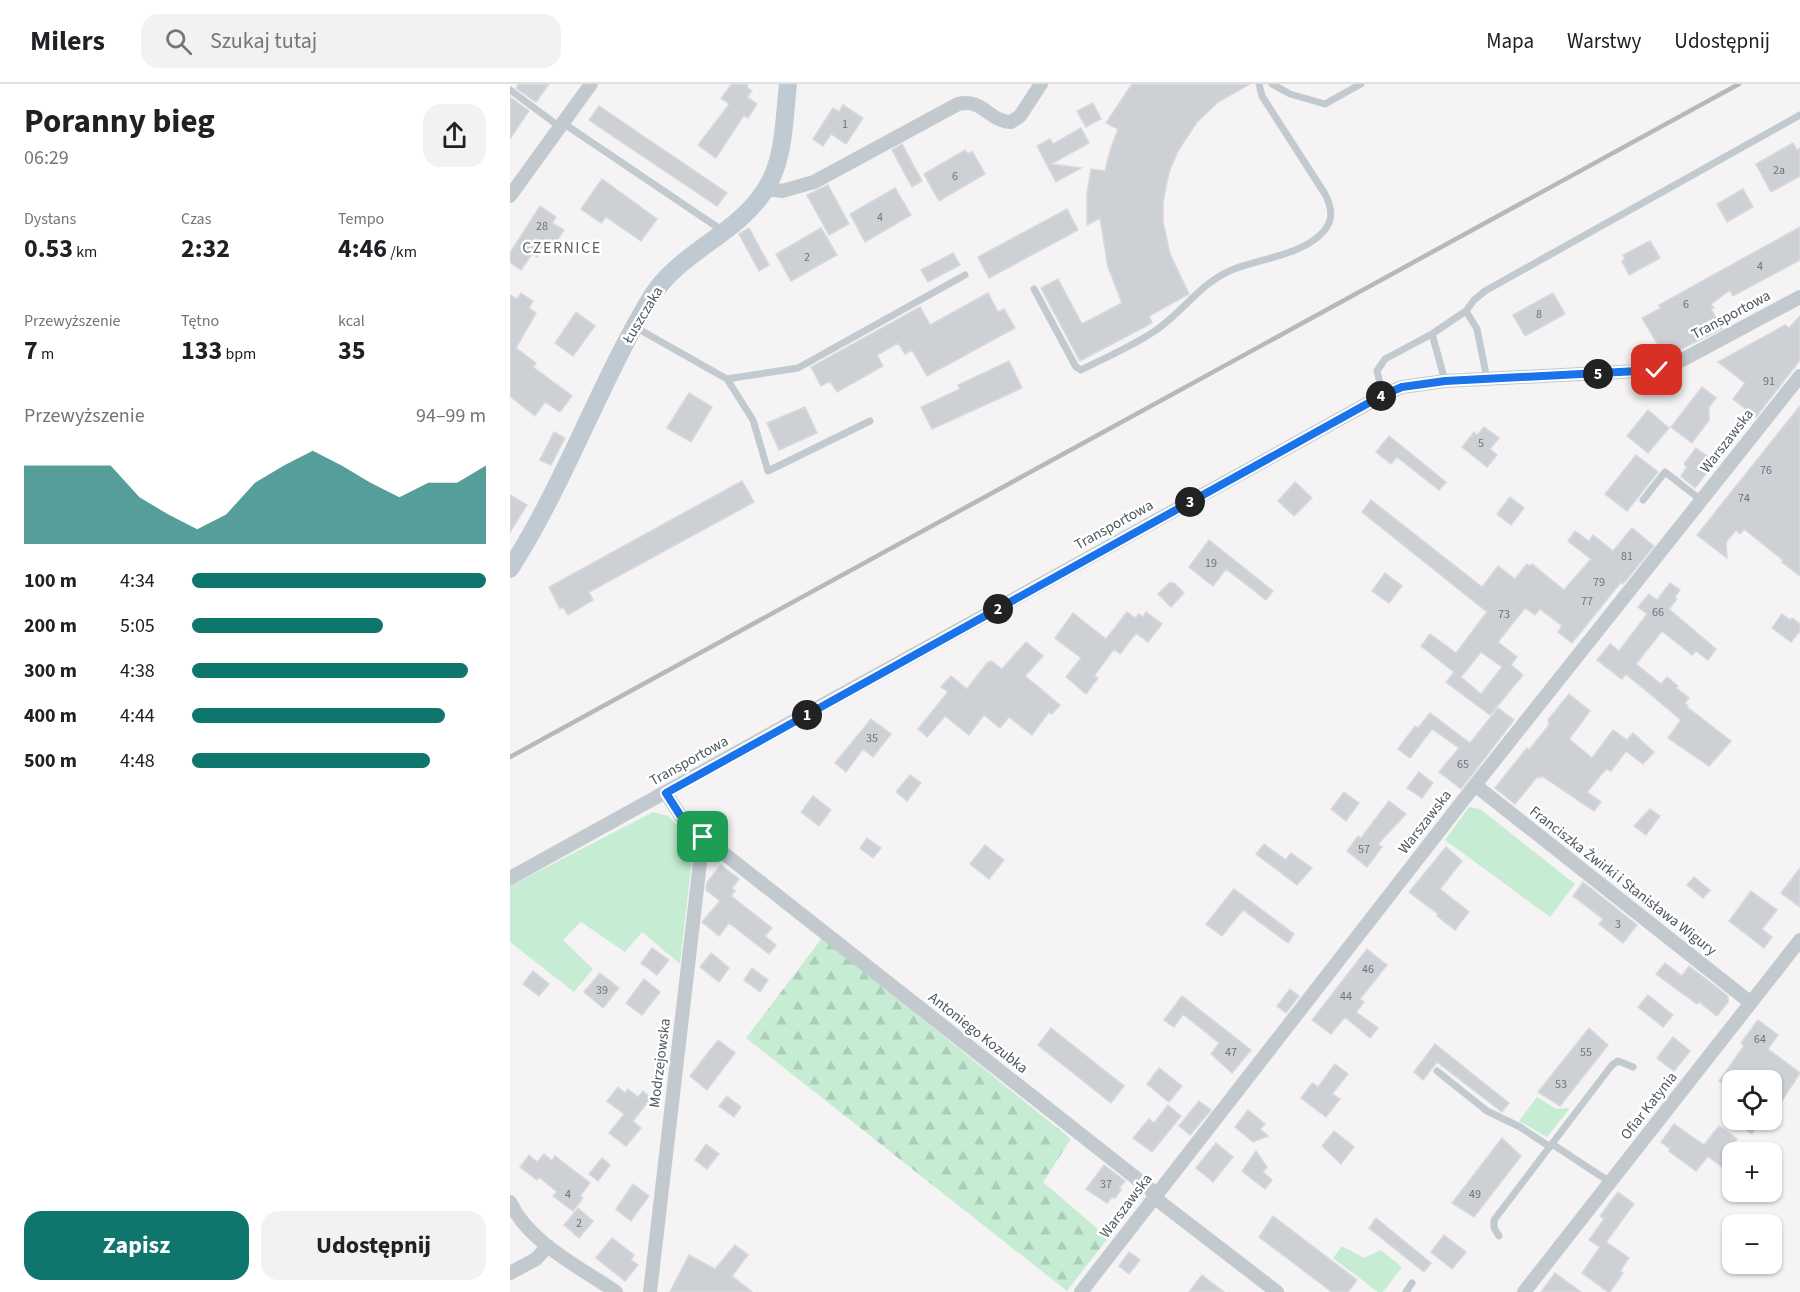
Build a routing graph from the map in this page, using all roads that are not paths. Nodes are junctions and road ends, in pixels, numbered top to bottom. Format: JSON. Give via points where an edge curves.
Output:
{"nodes":[{"id":1,"x":591,"y":84,"type":"edge"},
{"id":2,"x":788,"y":84,"type":"edge"},
{"id":3,"x":1041,"y":84,"type":"edge"},
{"id":4,"x":1259,"y":84,"type":"edge"},
{"id":5,"x":1272,"y":84,"type":"edge"},
{"id":6,"x":1361,"y":84,"type":"edge"},
{"id":7,"x":510,"y":90,"type":"edge"},
{"id":8,"x":1800,"y":115,"type":"edge"},
{"id":9,"x":561,"y":125,"type":"junction"},
{"id":10,"x":766,"y":189,"type":"junction"},
{"id":11,"x":510,"y":196,"type":"edge"},
{"id":12,"x":723,"y":231,"type":"junction"},
{"id":13,"x":965,"y":275,"type":"dead end"},
{"id":14,"x":1034,"y":289,"type":"dead end"},
{"id":15,"x":1800,"y":297,"type":"edge"},
{"id":16,"x":1466,"y":311,"type":"junction"},
{"id":17,"x":634,"y":327,"type":"junction"},
{"id":18,"x":1432,"y":334,"type":"junction"},
{"id":19,"x":1800,"y":376,"type":"edge"},
{"id":20,"x":1487,"y":379,"type":"junction"},
{"id":21,"x":727,"y":380,"type":"junction"},
{"id":22,"x":1445,"y":381,"type":"junction"},
{"id":23,"x":1383,"y":395,"type":"junction"},
{"id":24,"x":870,"y":421,"type":"dead end"},
{"id":25,"x":1643,"y":500,"type":"dead end"},
{"id":26,"x":1701,"y":500,"type":"junction"},
{"id":27,"x":510,"y":569,"type":"edge"},
{"id":28,"x":1475,"y":785,"type":"junction"},
{"id":29,"x":666,"y":793,"type":"junction"},
{"id":30,"x":703,"y":837,"type":"junction"},
{"id":31,"x":510,"y":878,"type":"edge"},
{"id":32,"x":1800,"y":940,"type":"edge"},
{"id":33,"x":1751,"y":1003,"type":"junction"},
{"id":34,"x":1633,"y":1067,"type":"dead end"},
{"id":35,"x":1437,"y":1071,"type":"dead end"},
{"id":36,"x":1551,"y":1145,"type":"junction"},
{"id":37,"x":1610,"y":1182,"type":"junction"},
{"id":38,"x":1155,"y":1196,"type":"junction"},
{"id":39,"x":510,"y":1202,"type":"edge"},
{"id":40,"x":1499,"y":1236,"type":"dead end"},
{"id":41,"x":549,"y":1246,"type":"junction"},
{"id":42,"x":510,"y":1273,"type":"edge"},
{"id":43,"x":1412,"y":1283,"type":"dead end"},
{"id":44,"x":616,"y":1292,"type":"edge"},
{"id":45,"x":650,"y":1292,"type":"edge"},
{"id":46,"x":1081,"y":1292,"type":"edge"},
{"id":47,"x":1277,"y":1292,"type":"edge"},
{"id":48,"x":1406,"y":1292,"type":"edge"},
{"id":49,"x":1524,"y":1292,"type":"edge"}],
"edges":[{"from":1,"to":9,"type":"street"},
{"from":2,"to":10,"type":"street","name":"Łuszczaka","via":[[780,150]]},
{"from":3,"to":10,"type":"street","via":[[1020,116],[1011,122],[978,105],[958,104],[814,182],[778,192]]},
{"from":4,"to":14,"type":"lane","via":[[1262,96],[1332,208],[1323,233],[1302,247],[1232,270],[1207,284],[1155,331],[1081,370]]},
{"from":5,"to":6,"type":"lane","via":[[1290,94],[1325,104]]},
{"from":7,"to":9,"type":"lane"},
{"from":8,"to":16,"type":"lane","via":[[1485,291]]},
{"from":9,"to":11,"type":"street"},
{"from":9,"to":12,"type":"lane"},
{"from":10,"to":12,"type":"street","name":"Łuszczaka"},
{"from":12,"to":17,"type":"street","name":"Łuszczaka","via":[[667,277]]},
{"from":13,"to":21,"type":"lane","via":[[798,368]]},
{"from":15,"to":20,"type":"street","name":"Transportowa","via":[[1657,370]]},
{"from":16,"to":18,"type":"lane"},
{"from":16,"to":20,"type":"lane","via":[[1477,329]]},
{"from":17,"to":21,"type":"lane"},
{"from":17,"to":27,"type":"street","name":"Łuszczaka","via":[[557,486]]},
{"from":18,"to":22,"type":"lane"},
{"from":18,"to":23,"type":"lane","via":[[1385,359],[1377,371]]},
{"from":19,"to":26,"type":"street","name":"Warszawska"},
{"from":20,"to":22,"type":"street","name":"Transportowa"},
{"from":21,"to":24,"type":"lane","via":[[753,420],[768,471]]},
{"from":22,"to":23,"type":"street","name":"Transportowa","via":[[1402,387]]},
{"from":23,"to":29,"type":"street","name":"Transportowa"},
{"from":25,"to":26,"type":"lane","via":[[1665,472]]},
{"from":26,"to":28,"type":"street","name":"Warszawska"},
{"from":28,"to":33,"type":"street","name":"Franciszka Żwirki i Stanisława Wigury"},
{"from":28,"to":38,"type":"street","name":"Warszawska"},
{"from":29,"to":30,"type":"street","name":"Antoniego Kozubka","via":[[680,815]]},
{"from":29,"to":31,"type":"street","name":"Transportowa"},
{"from":30,"to":38,"type":"street","name":"Antoniego Kozubka"},
{"from":30,"to":45,"type":"street","name":"Modrzejowska"},
{"from":32,"to":33,"type":"street","name":"Ofiar Katynia"},
{"from":33,"to":37,"type":"street","name":"Ofiar Katynia"},
{"from":34,"to":36,"type":"lane","via":[[1618,1061],[1612,1065]]},
{"from":35,"to":36,"type":"lane","via":[[1487,1111]]},
{"from":36,"to":37,"type":"lane"},
{"from":36,"to":40,"type":"lane","via":[[1494,1220]]},
{"from":37,"to":49,"type":"street","name":"Ofiar Katynia"},
{"from":38,"to":46,"type":"street","name":"Warszawska"},
{"from":38,"to":47,"type":"street","name":"Antoniego Kozubka"},
{"from":39,"to":41,"type":"street","via":[[529,1231]]},
{"from":41,"to":42,"type":"street"},
{"from":41,"to":44,"type":"street"},
{"from":43,"to":48,"type":"lane"}]}
